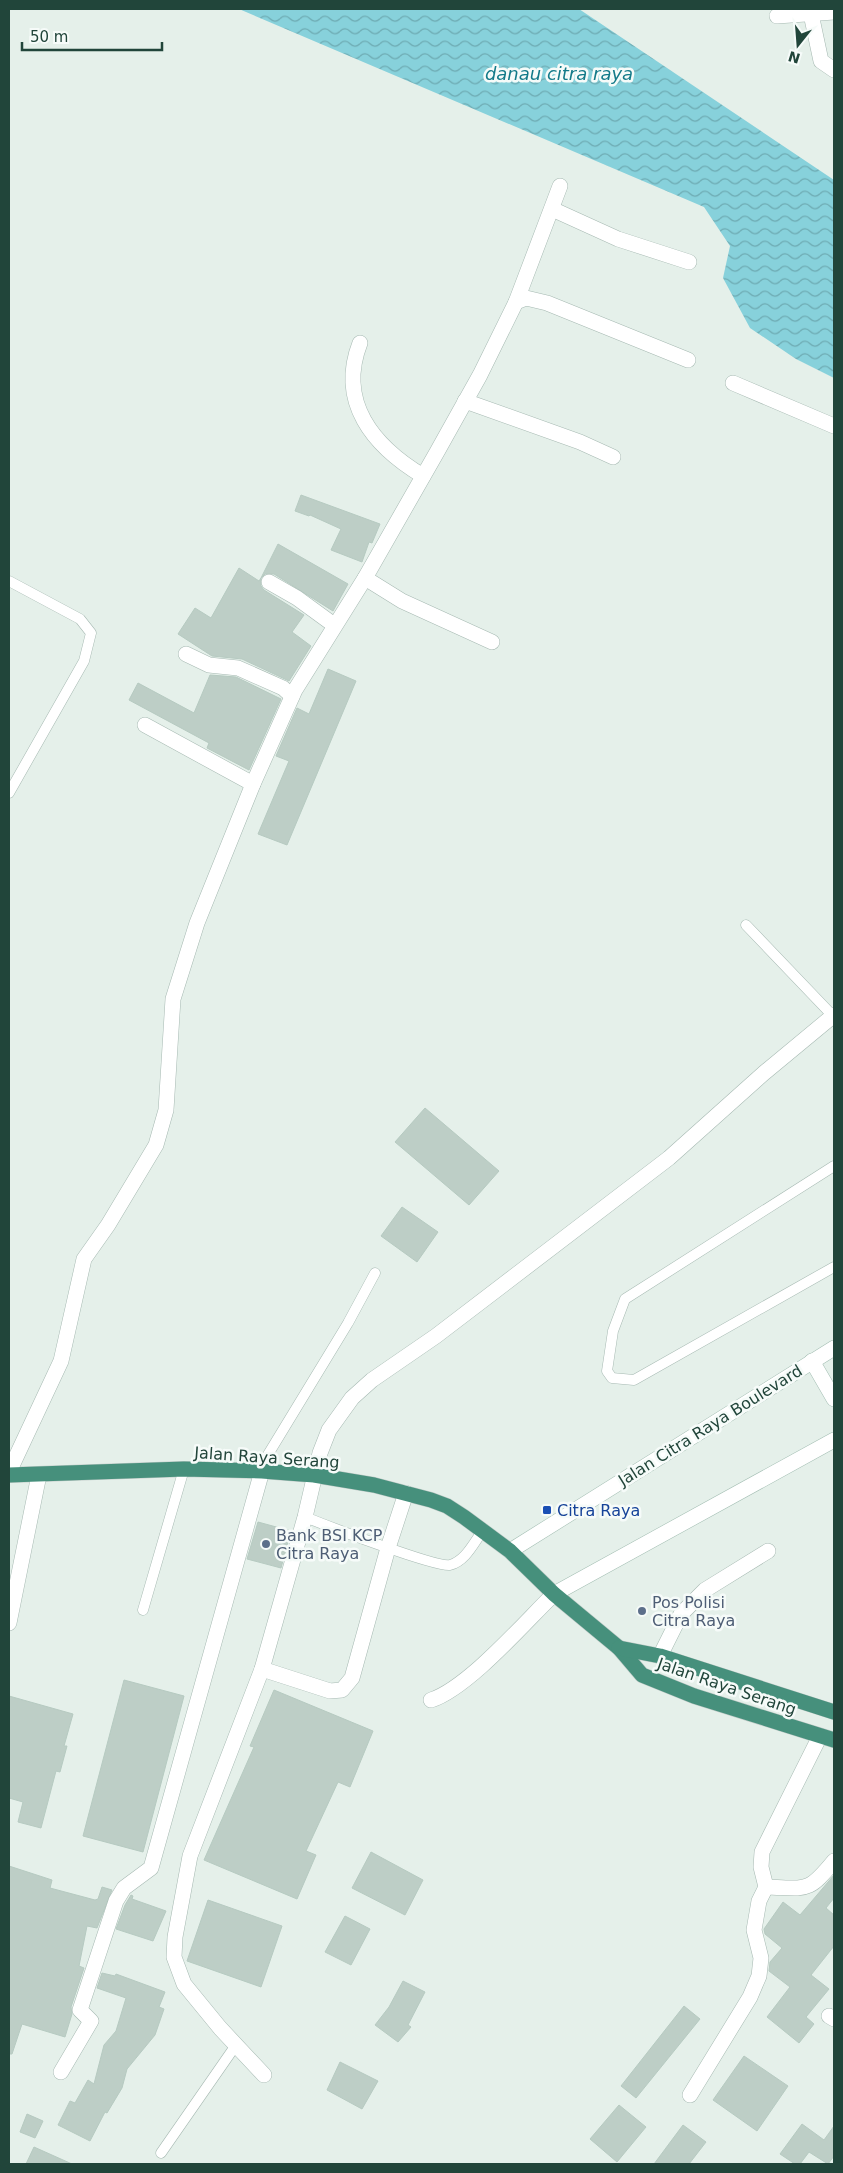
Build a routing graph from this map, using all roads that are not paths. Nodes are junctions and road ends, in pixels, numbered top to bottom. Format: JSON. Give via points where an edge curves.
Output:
{"nodes":[{"id":1,"x":834,"y":12,"type":"edge"},
{"id":2,"x":811,"y":14,"type":"junction"},
{"id":3,"x":777,"y":16,"type":"dead end"},
{"id":4,"x":834,"y":70,"type":"edge"},
{"id":5,"x":560,"y":186,"type":"dead end"},
{"id":6,"x":552,"y":209,"type":"junction"},
{"id":7,"x":689,"y":262,"type":"dead end"},
{"id":8,"x":516,"y":302,"type":"junction"},
{"id":9,"x":360,"y":343,"type":"dead end"},
{"id":10,"x":688,"y":360,"type":"dead end"},
{"id":11,"x":734,"y":383,"type":"dead end"},
{"id":12,"x":466,"y":401,"type":"junction"},
{"id":13,"x":834,"y":426,"type":"edge"},
{"id":14,"x":613,"y":457,"type":"dead end"},
{"id":15,"x":423,"y":476,"type":"junction"},
{"id":16,"x":365,"y":578,"type":"junction"},
{"id":17,"x":9,"y":581,"type":"edge"},
{"id":18,"x":269,"y":582,"type":"dead end"},
{"id":19,"x":334,"y":625,"type":"junction"},
{"id":20,"x":492,"y":642,"type":"dead end"},
{"id":21,"x":186,"y":654,"type":"dead end"},
{"id":22,"x":292,"y":696,"type":"junction"},
{"id":23,"x":145,"y":725,"type":"dead end"},
{"id":24,"x":253,"y":784,"type":"junction"},
{"id":25,"x":9,"y":793,"type":"edge"},
{"id":26,"x":746,"y":925,"type":"dead end"},
{"id":27,"x":833,"y":1015,"type":"edge"},
{"id":28,"x":834,"y":1166,"type":"edge"},
{"id":29,"x":834,"y":1267,"type":"edge"},
{"id":30,"x":374,"y":1273,"type":"dead end"},
{"id":31,"x":834,"y":1348,"type":"edge"},
{"id":32,"x":812,"y":1361,"type":"junction"},
{"id":33,"x":834,"y":1399,"type":"edge"},
{"id":34,"x":834,"y":1440,"type":"edge"},
{"id":35,"x":184,"y":1469,"type":"junction"},
{"id":36,"x":260,"y":1471,"type":"junction"},
{"id":37,"x":9,"y":1474,"type":"edge"},
{"id":38,"x":39,"y":1475,"type":"junction"},
{"id":39,"x":314,"y":1475,"type":"junction"},
{"id":40,"x":406,"y":1493,"type":"junction"},
{"id":41,"x":305,"y":1517,"type":"junction"},
{"id":42,"x":484,"y":1529,"type":"junction"},
{"id":43,"x":388,"y":1548,"type":"junction"},
{"id":44,"x":510,"y":1551,"type":"junction"},
{"id":45,"x":768,"y":1551,"type":"dead end"},
{"id":46,"x":554,"y":1594,"type":"junction"},
{"id":47,"x":143,"y":1610,"type":"dead end"},
{"id":48,"x":9,"y":1623,"type":"edge"},
{"id":49,"x":618,"y":1648,"type":"junction"},
{"id":50,"x":660,"y":1656,"type":"junction"},
{"id":51,"x":262,"y":1669,"type":"junction"},
{"id":52,"x":431,"y":1700,"type":"dead end"},
{"id":53,"x":834,"y":1712,"type":"edge"},
{"id":54,"x":827,"y":1738,"type":"edge"},
{"id":55,"x":834,"y":1861,"type":"edge"},
{"id":56,"x":766,"y":1887,"type":"junction"},
{"id":57,"x":236,"y":2045,"type":"junction"},
{"id":58,"x":62,"y":2072,"type":"dead end"},
{"id":59,"x":264,"y":2075,"type":"dead end"},
{"id":60,"x":690,"y":2095,"type":"dead end"},
{"id":61,"x":160,"y":2153,"type":"dead end"}],
"edges":[{"from":1,"to":2,"type":"street"},
{"from":2,"to":3,"type":"street"},
{"from":2,"to":4,"type":"street","via":[[821,62]]},
{"from":5,"to":6,"type":"street"},
{"from":6,"to":7,"type":"street","via":[[618,239]]},
{"from":6,"to":8,"type":"street"},
{"from":8,"to":10,"type":"street","via":[[526,298],[547,303]]},
{"from":8,"to":12,"type":"street"},
{"from":9,"to":15,"type":"street","via":[[351,375],[364,419],[375,439]]},
{"from":11,"to":13,"type":"street"},
{"from":12,"to":14,"type":"street"},
{"from":12,"to":15,"type":"street"},
{"from":15,"to":16,"type":"street"},
{"from":16,"to":19,"type":"street"},
{"from":16,"to":20,"type":"street","via":[[402,601]]},
{"from":17,"to":25,"type":"lane","via":[[80,619],[91,633],[84,661]]},
{"from":18,"to":19,"type":"street","via":[[298,598]]},
{"from":19,"to":22,"type":"street"},
{"from":21,"to":22,"type":"street","via":[[209,665],[238,668],[283,688]]},
{"from":22,"to":24,"type":"street"},
{"from":23,"to":24,"type":"street"},
{"from":24,"to":37,"type":"street","via":[[197,922],[173,999],[166,1110],[156,1145],[123,1202],[84,1259],[61,1361]]},
{"from":26,"to":27,"type":"lane"},
{"from":27,"to":39,"type":"street","via":[[669,1158],[352,1398],[329,1430]]},
{"from":28,"to":29,"type":"lane","via":[[625,1300],[613,1331],[607,1371],[612,1378],[634,1380]]},
{"from":30,"to":36,"type":"lane"},
{"from":31,"to":32,"type":"street","name":"Jalan Citra Raya Boulevard"},
{"from":32,"to":33,"type":"street"},
{"from":32,"to":44,"type":"street","name":"Jalan Citra Raya Boulevard"},
{"from":34,"to":46,"type":"street"},
{"from":35,"to":36,"type":"highway","name":"Jalan Raya Serang"},
{"from":35,"to":38,"type":"highway","name":"Jalan Raya Serang"},
{"from":35,"to":47,"type":"lane"},
{"from":36,"to":39,"type":"highway","name":"Jalan Raya Serang"},
{"from":36,"to":58,"type":"street","via":[[151,1868],[124,1888],[116,1901],[80,2010],[92,2021]]},
{"from":37,"to":38,"type":"highway","name":"Jalan Raya Serang"},
{"from":38,"to":48,"type":"street"},
{"from":39,"to":40,"type":"highway","name":"Jalan Raya Serang","via":[[374,1484]]},
{"from":39,"to":41,"type":"street"},
{"from":40,"to":42,"type":"highway","name":"Jalan Raya Serang","via":[[447,1506]]},
{"from":40,"to":43,"type":"street"},
{"from":41,"to":43,"type":"lane"},
{"from":41,"to":51,"type":"street"},
{"from":42,"to":43,"type":"lane","via":[[460,1561],[448,1566]]},
{"from":42,"to":44,"type":"highway","name":"Jalan Raya Serang"},
{"from":43,"to":51,"type":"street","via":[[352,1678],[342,1690],[330,1691]]},
{"from":44,"to":46,"type":"highway","name":"Jalan Raya Serang"},
{"from":45,"to":50,"type":"street","via":[[699,1596],[681,1614]]},
{"from":46,"to":49,"type":"highway","name":"Jalan Raya Serang"},
{"from":46,"to":52,"type":"street","via":[[463,1682],[445,1696]]},
{"from":49,"to":50,"type":"highway","name":"Jalan Raya Serang"},
{"from":49,"to":54,"type":"highway","name":"Jalan Raya Serang","via":[[642,1675],[694,1696]]},
{"from":50,"to":53,"type":"highway","name":"Jalan Raya Serang"},
{"from":51,"to":57,"type":"street","via":[[190,1856],[175,1937],[174,1957],[184,1984]]},
{"from":54,"to":56,"type":"street","via":[[762,1852],[761,1867]]},
{"from":55,"to":56,"type":"street","via":[[813,1884],[804,1888]]},
{"from":56,"to":60,"type":"street","via":[[759,1901],[754,1930],[761,1958],[759,1976],[750,1997]]},
{"from":57,"to":59,"type":"street"},
{"from":57,"to":61,"type":"lane"}]}
